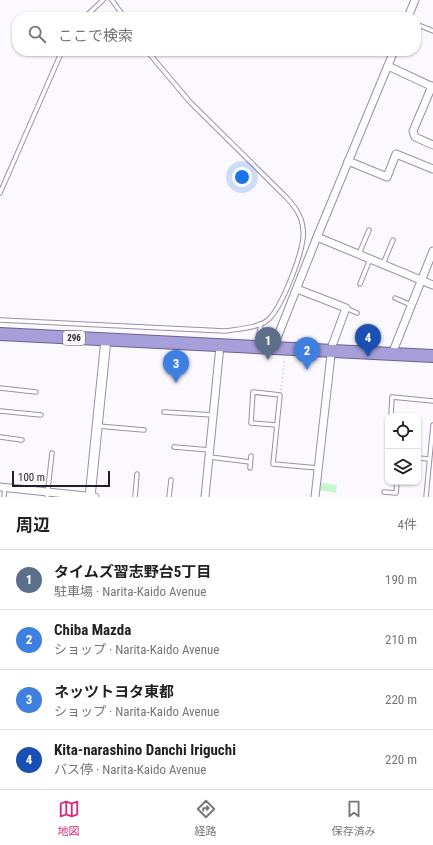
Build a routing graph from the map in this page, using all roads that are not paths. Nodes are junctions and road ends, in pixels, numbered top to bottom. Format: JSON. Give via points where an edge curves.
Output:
{"nodes":[{"id":1,"x":103,"y":0,"type":"edge"},
{"id":2,"x":112,"y":0,"type":"edge"},
{"id":3,"x":415,"y":0,"type":"edge"},
{"id":4,"x":90,"y":12,"type":"edge"},
{"id":5,"x":120,"y":12,"type":"edge"},
{"id":6,"x":410,"y":12,"type":"edge"},
{"id":7,"x":421,"y":26,"type":"edge"},
{"id":8,"x":433,"y":31,"type":"edge"},
{"id":9,"x":60,"y":56,"type":"edge"},
{"id":10,"x":151,"y":56,"type":"edge"},
{"id":11,"x":392,"y":56,"type":"edge"},
{"id":12,"x":388,"y":66,"type":"junction"},
{"id":13,"x":432,"y":87,"type":"edge"},
{"id":14,"x":433,"y":145,"type":"edge"},
{"id":15,"x":348,"y":161,"type":"junction"},
{"id":16,"x":433,"y":170,"type":"edge"},
{"id":17,"x":0,"y":193,"type":"edge"},
{"id":18,"x":369,"y":230,"type":"dead end"},
{"id":19,"x":317,"y":237,"type":"junction"},
{"id":20,"x":393,"y":240,"type":"dead end"},
{"id":21,"x":433,"y":251,"type":"edge"},
{"id":22,"x":359,"y":254,"type":"junction"},
{"id":23,"x":370,"y":258,"type":"junction"},
{"id":24,"x":383,"y":264,"type":"junction"},
{"id":25,"x":421,"y":279,"type":"junction"},
{"id":26,"x":360,"y":284,"type":"dead end"},
{"id":27,"x":433,"y":285,"type":"edge"},
{"id":28,"x":296,"y":289,"type":"junction"},
{"id":29,"x":395,"y":298,"type":"dead end"},
{"id":30,"x":411,"y":305,"type":"junction"},
{"id":31,"x":346,"y":308,"type":"junction"},
{"id":32,"x":357,"y":313,"type":"dead end"},
{"id":33,"x":0,"y":320,"type":"edge"},
{"id":34,"x":261,"y":324,"type":"junction"},
{"id":35,"x":0,"y":334,"type":"edge"},
{"id":36,"x":106,"y":339,"type":"junction"},
{"id":37,"x":220,"y":346,"type":"junction"},
{"id":38,"x":256,"y":348,"type":"junction"},
{"id":39,"x":273,"y":348,"type":"junction"},
{"id":40,"x":331,"y":351,"type":"junction"},
{"id":41,"x":392,"y":354,"type":"junction"},
{"id":42,"x":433,"y":356,"type":"edge"},
{"id":43,"x":0,"y":388,"type":"edge"},
{"id":44,"x":36,"y":392,"type":"dead end"},
{"id":45,"x":433,"y":401,"type":"edge"},
{"id":46,"x":0,"y":411,"type":"edge"},
{"id":47,"x":164,"y":412,"type":"dead end"},
{"id":48,"x":391,"y":413,"type":"edge"},
{"id":49,"x":41,"y":415,"type":"dead end"},
{"id":50,"x":213,"y":415,"type":"junction"},
{"id":51,"x":277,"y":425,"type":"junction"},
{"id":52,"x":433,"y":425,"type":"edge"},
{"id":53,"x":98,"y":426,"type":"junction"},
{"id":54,"x":144,"y":430,"type":"dead end"},
{"id":55,"x":0,"y":438,"type":"edge"},
{"id":56,"x":22,"y":440,"type":"dead end"},
{"id":57,"x":174,"y":447,"type":"dead end"},
{"id":58,"x":52,"y":453,"type":"dead end"},
{"id":59,"x":209,"y":453,"type":"junction"},
{"id":60,"x":251,"y":456,"type":"dead end"},
{"id":61,"x":421,"y":458,"type":"edge"},
{"id":62,"x":429,"y":459,"type":"junction"},
{"id":63,"x":250,"y":462,"type":"junction"},
{"id":64,"x":250,"y":468,"type":"dead end"},
{"id":65,"x":318,"y":468,"type":"junction"},
{"id":66,"x":137,"y":474,"type":"dead end"},
{"id":67,"x":171,"y":480,"type":"dead end"},
{"id":68,"x":397,"y":485,"type":"edge"},
{"id":69,"x":2,"y":487,"type":"edge"},
{"id":70,"x":384,"y":492,"type":"dead end"},
{"id":71,"x":25,"y":493,"type":"edge"},
{"id":72,"x":47,"y":494,"type":"edge"},
{"id":73,"x":4,"y":497,"type":"edge"},
{"id":74,"x":90,"y":497,"type":"edge"},
{"id":75,"x":95,"y":497,"type":"edge"},
{"id":76,"x":135,"y":497,"type":"edge"},
{"id":77,"x":169,"y":497,"type":"edge"},
{"id":78,"x":205,"y":497,"type":"edge"},
{"id":79,"x":315,"y":497,"type":"edge"},
{"id":80,"x":426,"y":497,"type":"edge"}],
"edges":[{"from":1,"to":4,"type":"lane"},
{"from":2,"to":5,"type":"lane"},
{"from":3,"to":6,"type":"street"},
{"from":7,"to":8,"type":"lane"},
{"from":9,"to":17,"type":"lane"},
{"from":10,"to":34,"type":"lane","via":[[190,102],[298,210],[303,229],[302,248],[276,310]]},
{"from":11,"to":12,"type":"street"},
{"from":12,"to":13,"type":"street"},
{"from":12,"to":15,"type":"street"},
{"from":13,"to":14,"type":"street","via":[[413,131],[415,137]]},
{"from":15,"to":16,"type":"street","via":[[387,177],[396,154]]},
{"from":15,"to":19,"type":"street"},
{"from":18,"to":22,"type":"lane"},
{"from":19,"to":22,"type":"street"},
{"from":19,"to":28,"type":"street"},
{"from":20,"to":24,"type":"lane"},
{"from":21,"to":25,"type":"street"},
{"from":22,"to":23,"type":"street"},
{"from":23,"to":24,"type":"street"},
{"from":23,"to":26,"type":"lane"},
{"from":24,"to":25,"type":"street"},
{"from":25,"to":27,"type":"street"},
{"from":25,"to":30,"type":"street"},
{"from":28,"to":31,"type":"street"},
{"from":28,"to":39,"type":"street"},
{"from":29,"to":30,"type":"lane"},
{"from":30,"to":41,"type":"street"},
{"from":31,"to":32,"type":"lane"},
{"from":31,"to":40,"type":"street"},
{"from":33,"to":34,"type":"lane","via":[[225,331]]},
{"from":34,"to":38,"type":"lane"},
{"from":35,"to":36,"type":"highway","number":"296"},
{"from":36,"to":37,"type":"highway","number":"296"},
{"from":36,"to":53,"type":"street"},
{"from":37,"to":38,"type":"highway","number":"296"},
{"from":37,"to":50,"type":"street"},
{"from":38,"to":39,"type":"highway","number":"296"},
{"from":39,"to":40,"type":"highway","number":"296"},
{"from":40,"to":41,"type":"highway","number":"296"},
{"from":40,"to":65,"type":"street"},
{"from":41,"to":42,"type":"highway","number":"296"},
{"from":43,"to":44,"type":"lane"},
{"from":45,"to":48,"type":"lane","via":[[392,397]]},
{"from":46,"to":49,"type":"lane"},
{"from":47,"to":50,"type":"lane"},
{"from":50,"to":59,"type":"street"},
{"from":51,"to":51,"type":"lane","via":[[280,394],[253,392],[251,423]]},
{"from":51,"to":65,"type":"lane","via":[[273,464]]},
{"from":52,"to":62,"type":"lane"},
{"from":53,"to":54,"type":"lane"},
{"from":53,"to":74,"type":"street"},
{"from":55,"to":56,"type":"lane"},
{"from":57,"to":59,"type":"lane"},
{"from":58,"to":72,"type":"lane"},
{"from":59,"to":63,"type":"lane"},
{"from":59,"to":78,"type":"street"},
{"from":60,"to":63,"type":"lane"},
{"from":61,"to":62,"type":"lane"},
{"from":62,"to":80,"type":"lane"},
{"from":63,"to":64,"type":"lane"},
{"from":65,"to":79,"type":"street"},
{"from":66,"to":76,"type":"lane"},
{"from":67,"to":77,"type":"lane"},
{"from":68,"to":70,"type":"lane","via":[[396,493]]},
{"from":69,"to":71,"type":"street"},
{"from":69,"to":73,"type":"lane"},
{"from":71,"to":72,"type":"street"},
{"from":72,"to":74,"type":"street"},
{"from":74,"to":75,"type":"street"}]}
